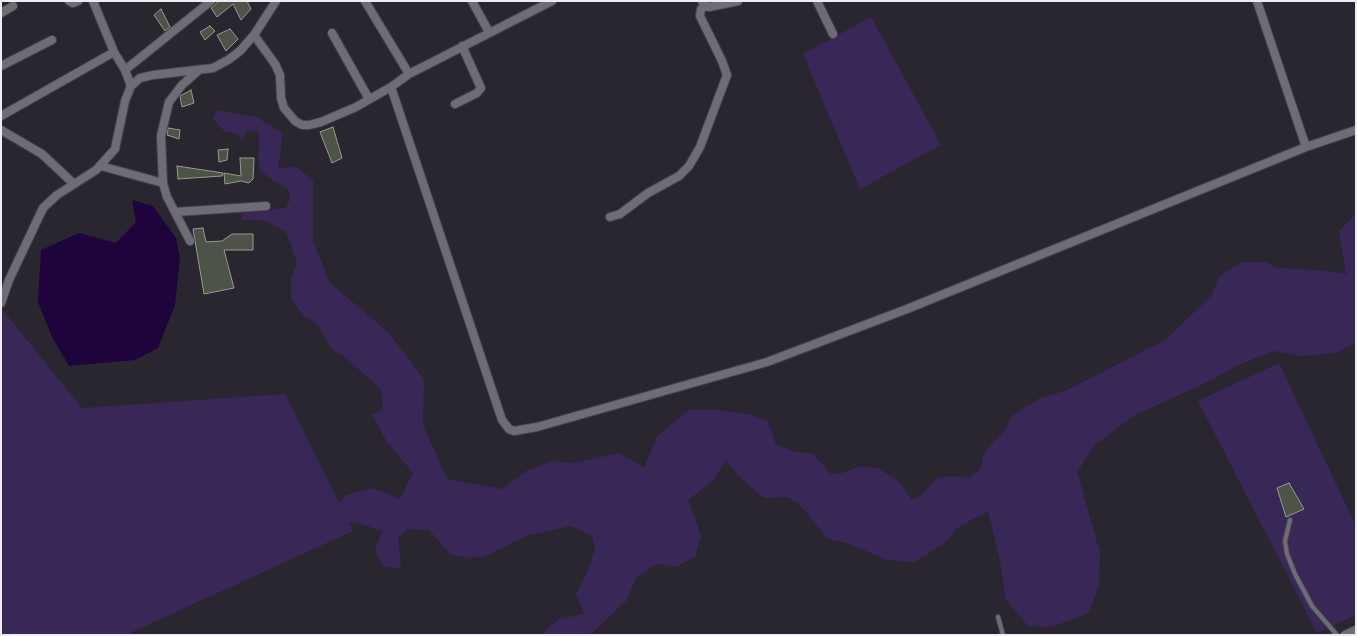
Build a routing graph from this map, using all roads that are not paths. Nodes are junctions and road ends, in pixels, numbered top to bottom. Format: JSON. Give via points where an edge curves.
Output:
{"nodes":[{"id":1,"x":69,"y":1,"type":"edge"},
{"id":2,"x":78,"y":1,"type":"edge"},
{"id":3,"x":211,"y":1,"type":"edge"},
{"id":4,"x":276,"y":1,"type":"edge"},
{"id":5,"x":365,"y":1,"type":"edge"},
{"id":6,"x":472,"y":1,"type":"edge"},
{"id":7,"x":552,"y":1,"type":"edge"},
{"id":8,"x":738,"y":1,"type":"edge"},
{"id":9,"x":817,"y":1,"type":"edge"},
{"id":10,"x":1257,"y":1,"type":"edge"},
{"id":11,"x":96,"y":2,"type":"edge"},
{"id":12,"x":704,"y":3,"type":"edge"},
{"id":13,"x":13,"y":6,"type":"dead end"},
{"id":14,"x":1,"y":13,"type":"edge"},
{"id":15,"x":489,"y":32,"type":"junction"},
{"id":16,"x":332,"y":33,"type":"dead end"},
{"id":17,"x":832,"y":34,"type":"dead end"},
{"id":18,"x":254,"y":35,"type":"junction"},
{"id":19,"x":52,"y":40,"type":"dead end"},
{"id":20,"x":462,"y":46,"type":"junction"},
{"id":21,"x":114,"y":52,"type":"junction"},
{"id":22,"x":1,"y":66,"type":"edge"},
{"id":23,"x":125,"y":70,"type":"junction"},
{"id":24,"x":199,"y":70,"type":"junction"},
{"id":25,"x":409,"y":74,"type":"junction"},
{"id":26,"x":131,"y":86,"type":"junction"},
{"id":27,"x":391,"y":87,"type":"junction"},
{"id":28,"x":370,"y":99,"type":"junction"},
{"id":29,"x":455,"y":104,"type":"dead end"},
{"id":30,"x":1,"y":116,"type":"edge"},
{"id":31,"x":1,"y":130,"type":"edge"},
{"id":32,"x":1356,"y":130,"type":"edge"},
{"id":33,"x":1306,"y":147,"type":"junction"},
{"id":34,"x":101,"y":166,"type":"junction"},
{"id":35,"x":163,"y":183,"type":"junction"},
{"id":36,"x":74,"y":184,"type":"junction"},
{"id":37,"x":266,"y":206,"type":"dead end"},
{"id":38,"x":175,"y":212,"type":"junction"},
{"id":39,"x":610,"y":217,"type":"dead end"},
{"id":40,"x":190,"y":241,"type":"dead end"},
{"id":41,"x":1,"y":302,"type":"edge"},
{"id":42,"x":1290,"y":520,"type":"dead end"},
{"id":43,"x":998,"y":617,"type":"dead end"},
{"id":44,"x":1356,"y":630,"type":"edge"},
{"id":45,"x":1004,"y":635,"type":"edge"},
{"id":46,"x":1337,"y":635,"type":"edge"},
{"id":47,"x":1345,"y":635,"type":"edge"}],
"edges":[{"from":1,"to":2,"type":"street"},
{"from":3,"to":23,"type":"street"},
{"from":4,"to":18,"type":"street"},
{"from":5,"to":25,"type":"street"},
{"from":6,"to":15,"type":"street"},
{"from":7,"to":15,"type":"street"},
{"from":8,"to":12,"type":"street"},
{"from":9,"to":17,"type":"street"},
{"from":10,"to":33,"type":"street"},
{"from":11,"to":21,"type":"street"},
{"from":12,"to":39,"type":"street","via":[[700,16],[726,75],[700,147],[689,166],[679,176],[648,193],[620,214]]},
{"from":13,"to":14,"type":"street"},
{"from":15,"to":20,"type":"street"},
{"from":16,"to":28,"type":"street"},
{"from":18,"to":24,"type":"street","via":[[228,60],[213,68]]},
{"from":18,"to":28,"type":"street","via":[[280,75],[284,108],[302,125],[321,122]]},
{"from":19,"to":22,"type":"street"},
{"from":20,"to":25,"type":"street"},
{"from":20,"to":29,"type":"street","via":[[481,88],[477,93]]},
{"from":21,"to":23,"type":"street"},
{"from":21,"to":30,"type":"street"},
{"from":23,"to":26,"type":"street"},
{"from":24,"to":26,"type":"street","via":[[140,78]]},
{"from":24,"to":35,"type":"street","via":[[175,92],[165,117],[162,136]]},
{"from":25,"to":27,"type":"street"},
{"from":26,"to":34,"type":"street","via":[[125,101],[115,149]]},
{"from":27,"to":28,"type":"street"},
{"from":27,"to":33,"type":"street","via":[[502,420],[509,429],[514,430],[537,427],[773,360],[914,306]]},
{"from":31,"to":36,"type":"street","via":[[42,154]]},
{"from":32,"to":33,"type":"street"},
{"from":34,"to":35,"type":"street"},
{"from":34,"to":36,"type":"street"},
{"from":35,"to":38,"type":"street"},
{"from":36,"to":41,"type":"street","via":[[43,208]]},
{"from":37,"to":38,"type":"street"},
{"from":38,"to":40,"type":"street"},
{"from":42,"to":46,"type":"lane","via":[[1285,541],[1290,561],[1312,606]]},
{"from":43,"to":45,"type":"lane"},
{"from":44,"to":47,"type":"street"}]}
